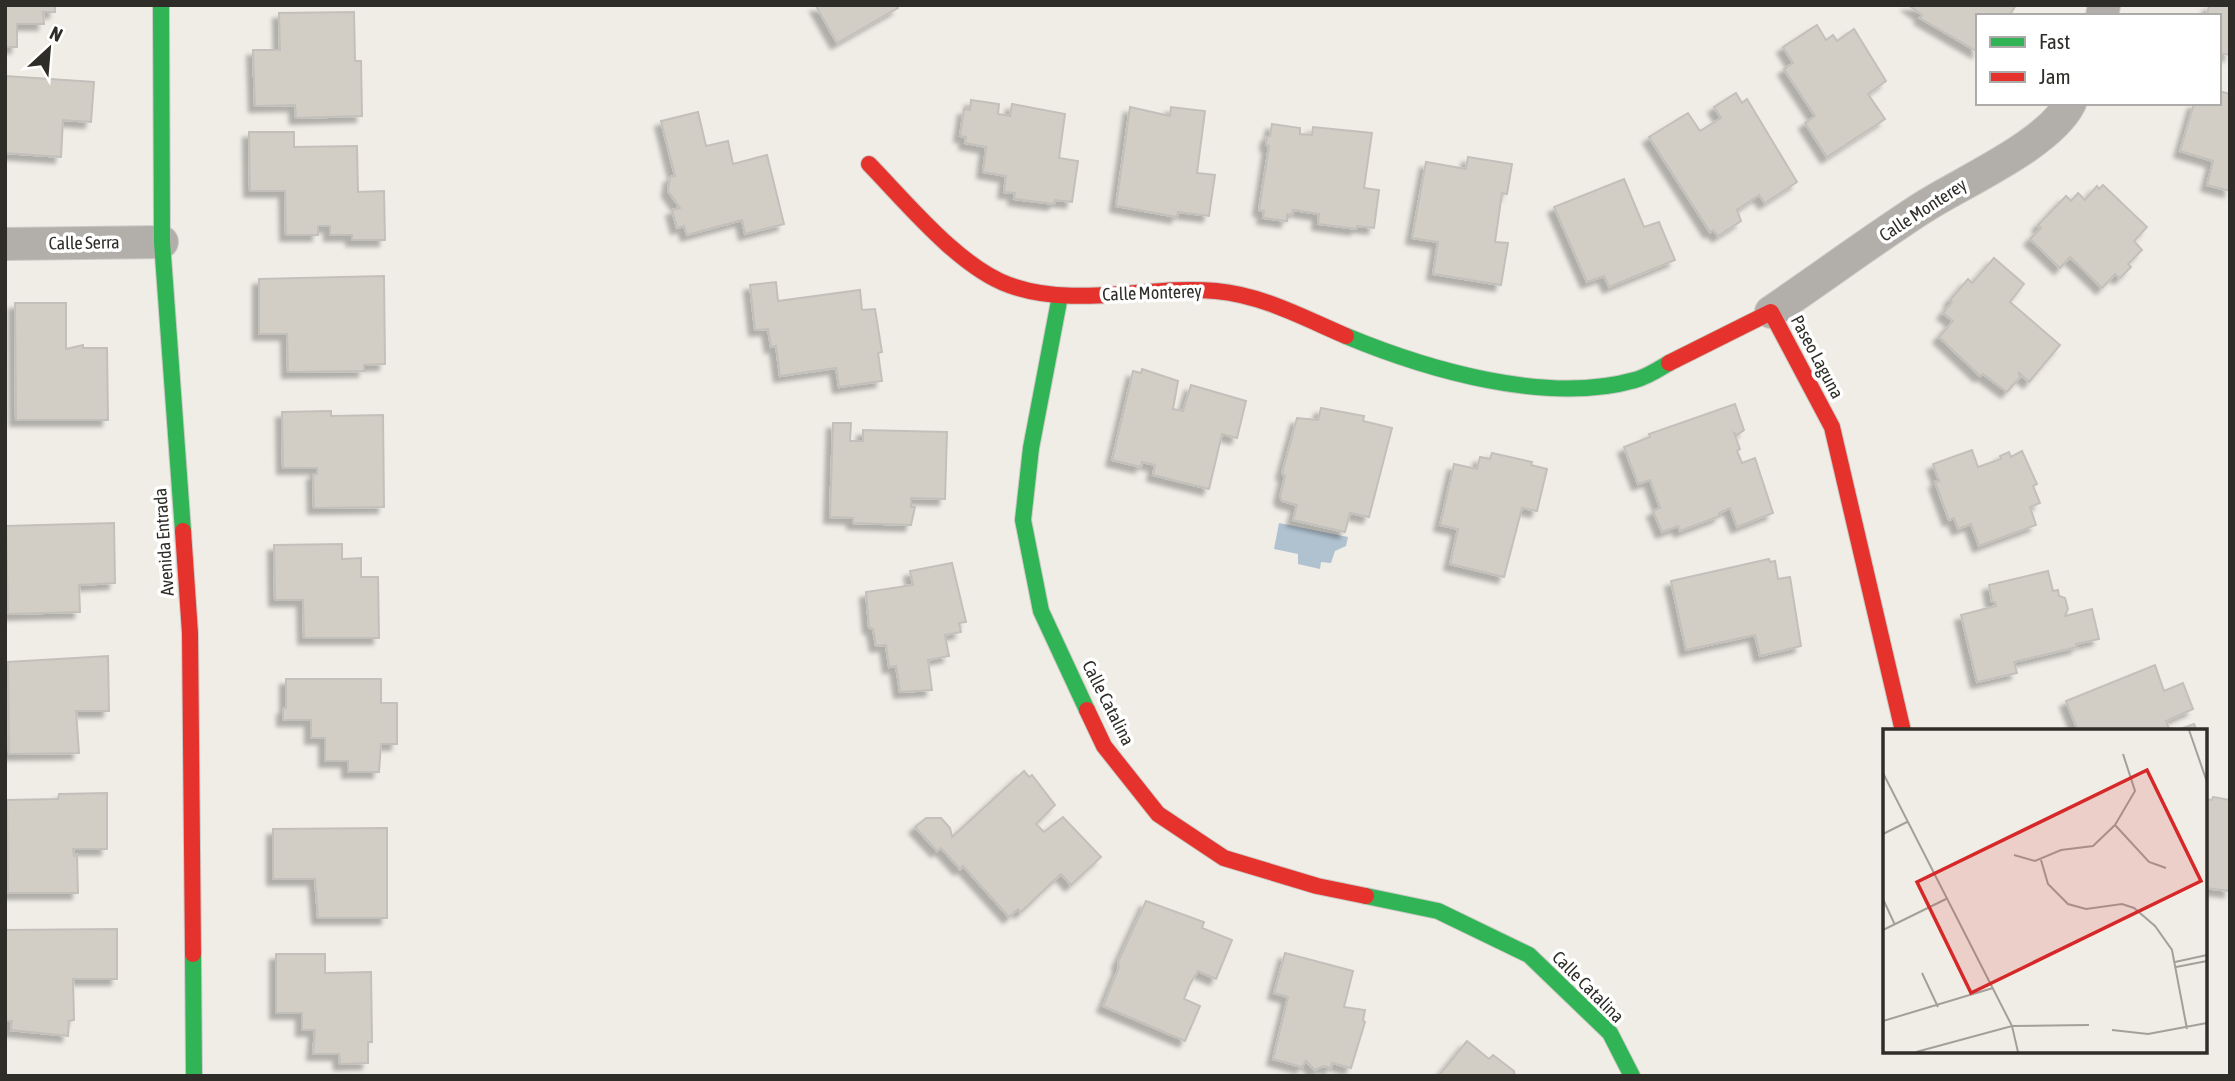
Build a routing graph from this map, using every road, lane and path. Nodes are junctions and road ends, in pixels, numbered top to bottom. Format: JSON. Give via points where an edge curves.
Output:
{"nodes":[{"id":1,"x":161,"y":5,"type":"edge"},
{"id":2,"x":2069,"y":105,"type":"edge"},
{"id":3,"x":869,"y":164,"type":"dead end"},
{"id":4,"x":162,"y":242,"type":"junction"},
{"id":5,"x":5,"y":244,"type":"edge"},
{"id":6,"x":1060,"y":296,"type":"junction"},
{"id":7,"x":1771,"y":313,"type":"junction"},
{"id":8,"x":1468,"y":376,"type":"joint"},
{"id":9,"x":1903,"y":729,"type":"edge"},
{"id":10,"x":194,"y":1076,"type":"edge"},
{"id":11,"x":1632,"y":1076,"type":"edge"}],
"edges":[{"from":1,"to":4,"type":"street","name":"Avenida Entrada"},
{"from":2,"to":7,"type":"street","name":"Calle Monterey","via":[[2035,141],[1923,207]]},
{"from":3,"to":6,"type":"street","name":"Calle Monterey","via":[[952,250],[1008,285]]},
{"from":4,"to":5,"type":"street","name":"Calle Serra"},
{"from":4,"to":10,"type":"street","name":"Avenida Entrada","via":[[190,633]]},
{"from":6,"to":8,"type":"street","name":"Calle Monterey","via":[[1214,291],[1254,297],[1359,341]]},
{"from":6,"to":11,"type":"street","name":"Calle Catalina","via":[[1031,448],[1023,520],[1041,611],[1104,746],[1158,814],[1224,858],[1317,886],[1437,911],[1529,956],[1610,1033]]},
{"from":7,"to":8,"type":"street","name":"Paseo Laguna","via":[[1636,380],[1580,387],[1521,387]]},
{"from":7,"to":9,"type":"street","name":"Paseo Laguna","via":[[1832,427]]}]}
